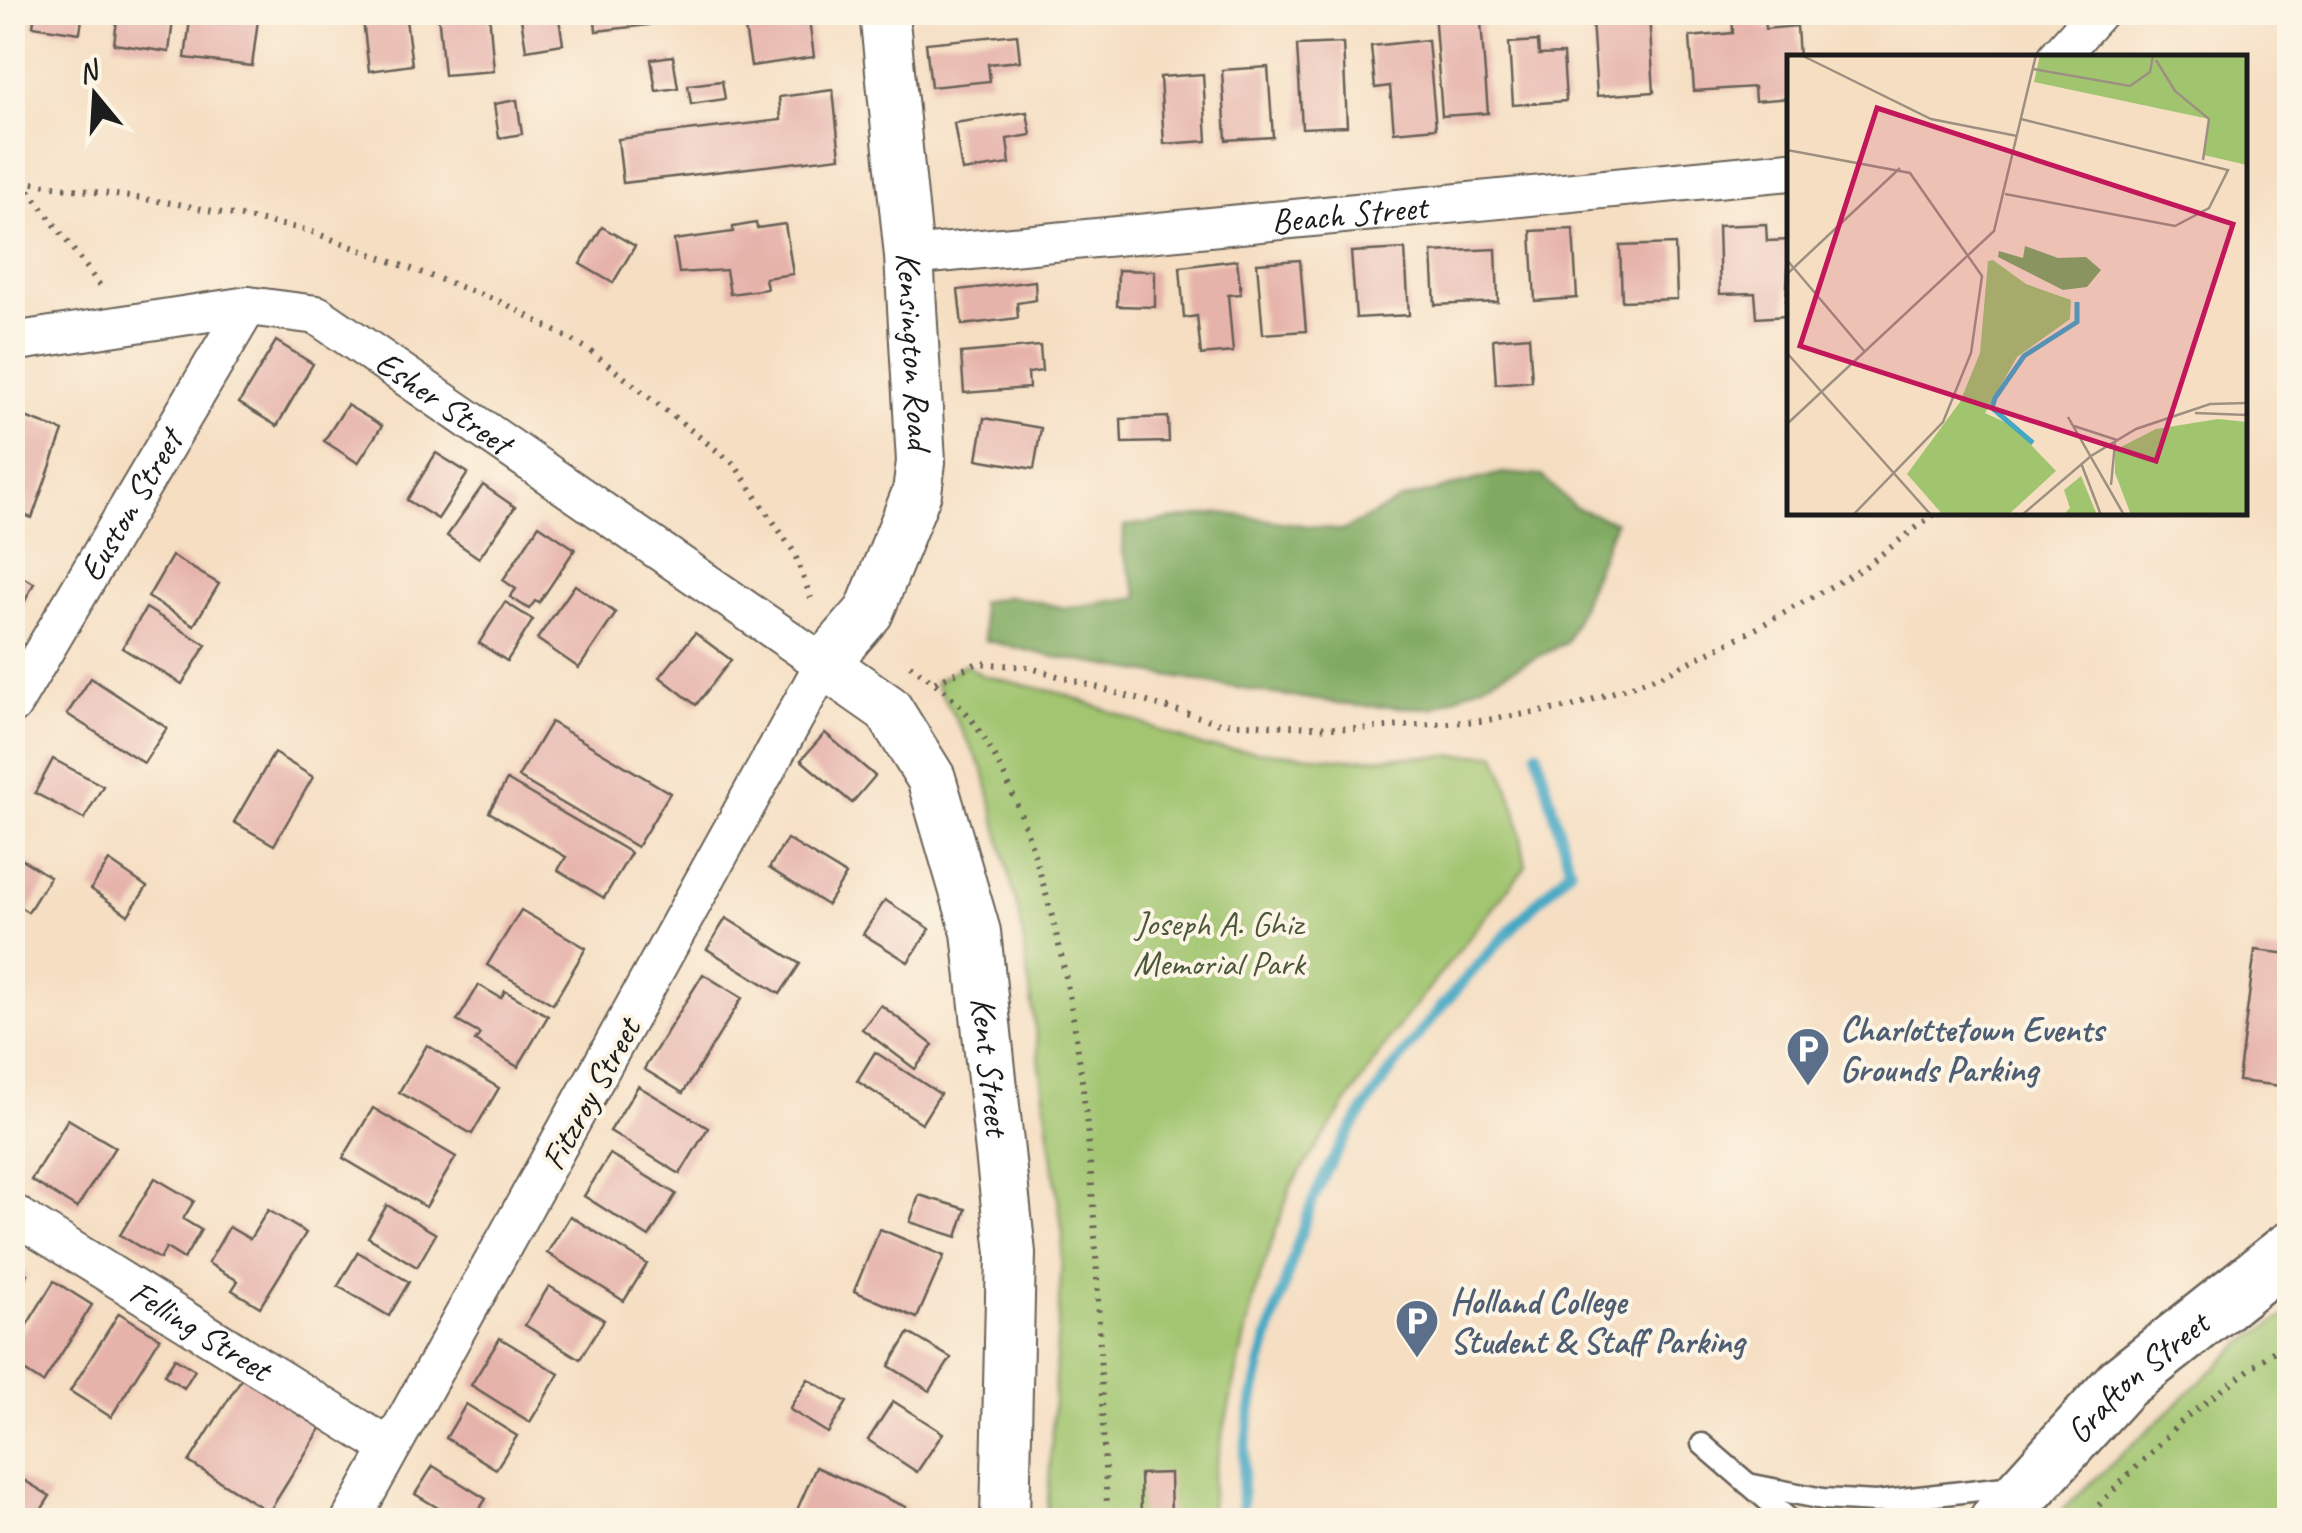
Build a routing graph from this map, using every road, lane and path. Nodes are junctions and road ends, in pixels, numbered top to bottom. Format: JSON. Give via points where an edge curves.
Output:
{"nodes":[{"id":1,"x":884,"y":12,"type":"edge"},
{"id":2,"x":2098,"y":12,"type":"edge"},
{"id":3,"x":2060,"y":55,"type":"edge"},
{"id":4,"x":1787,"y":172,"type":"edge"},
{"id":5,"x":12,"y":180,"type":"edge"},
{"id":6,"x":23,"y":182,"type":"junction"},
{"id":7,"x":909,"y":256,"type":"junction"},
{"id":8,"x":248,"y":306,"type":"junction"},
{"id":9,"x":128,"y":324,"type":"junction"},
{"id":10,"x":12,"y":342,"type":"edge"},
{"id":11,"x":1934,"y":516,"type":"edge"},
{"id":12,"x":811,"y":598,"type":"dead end"},
{"id":13,"x":824,"y":664,"type":"junction"},
{"id":14,"x":910,"y":665,"type":"dead end"},
{"id":15,"x":935,"y":682,"type":"junction"},
{"id":16,"x":12,"y":704,"type":"edge"},
{"id":17,"x":12,"y":1213,"type":"edge"},
{"id":18,"x":2290,"y":1250,"type":"edge"},
{"id":19,"x":2290,"y":1339,"type":"edge"},
{"id":20,"x":1702,"y":1444,"type":"dead end"},
{"id":21,"x":390,"y":1448,"type":"junction"},
{"id":22,"x":1748,"y":1484,"type":"junction"},
{"id":23,"x":2018,"y":1508,"type":"edge"},
{"id":24,"x":351,"y":1520,"type":"edge"},
{"id":25,"x":1005,"y":1520,"type":"edge"},
{"id":26,"x":1108,"y":1520,"type":"edge"},
{"id":27,"x":1790,"y":1520,"type":"edge"},
{"id":28,"x":2084,"y":1520,"type":"edge"}],
"edges":[{"from":1,"to":7,"type":"street","name":"Kensington Road"},
{"from":2,"to":3,"type":"street"},
{"from":4,"to":7,"type":"street","name":"Beach Street"},
{"from":5,"to":6,"type":"path"},
{"from":6,"to":9,"type":"path"},
{"from":6,"to":12,"type":"path","via":[[307,230],[506,304],[588,349],[734,464],[794,552]]},
{"from":7,"to":13,"type":"street","name":"Kensington Road","via":[[921,462],[916,492],[868,612]]},
{"from":8,"to":9,"type":"street","name":"Esher Street"},
{"from":8,"to":13,"type":"street","name":"Esher Street","via":[[316,315]]},
{"from":8,"to":16,"type":"street","name":"Euston Street"},
{"from":9,"to":10,"type":"street","name":"Esher Street"},
{"from":11,"to":15,"type":"path","via":[[1862,569],[1663,675],[1570,706],[1480,721],[1358,729],[1220,724],[1027,667],[978,662]]},
{"from":13,"to":21,"type":"street","name":"Fitzroy Street"},
{"from":13,"to":25,"type":"street","name":"Kent Street","via":[[888,709],[931,778],[976,932],[1011,1253]]},
{"from":14,"to":15,"type":"path"},
{"from":15,"to":26,"type":"path","via":[[972,721],[1004,778],[1065,958],[1089,1131]]},
{"from":17,"to":21,"type":"street","name":"Felling Street"},
{"from":18,"to":23,"type":"main road","name":"Grafton Street","via":[[2121,1384]]},
{"from":19,"to":28,"type":"path","via":[[2186,1418]]},
{"from":20,"to":22,"type":"lane"},
{"from":21,"to":24,"type":"street","name":"Fitzroy Street"},
{"from":22,"to":23,"type":"lane","via":[[1823,1499]]},
{"from":22,"to":27,"type":"lane"}]}
